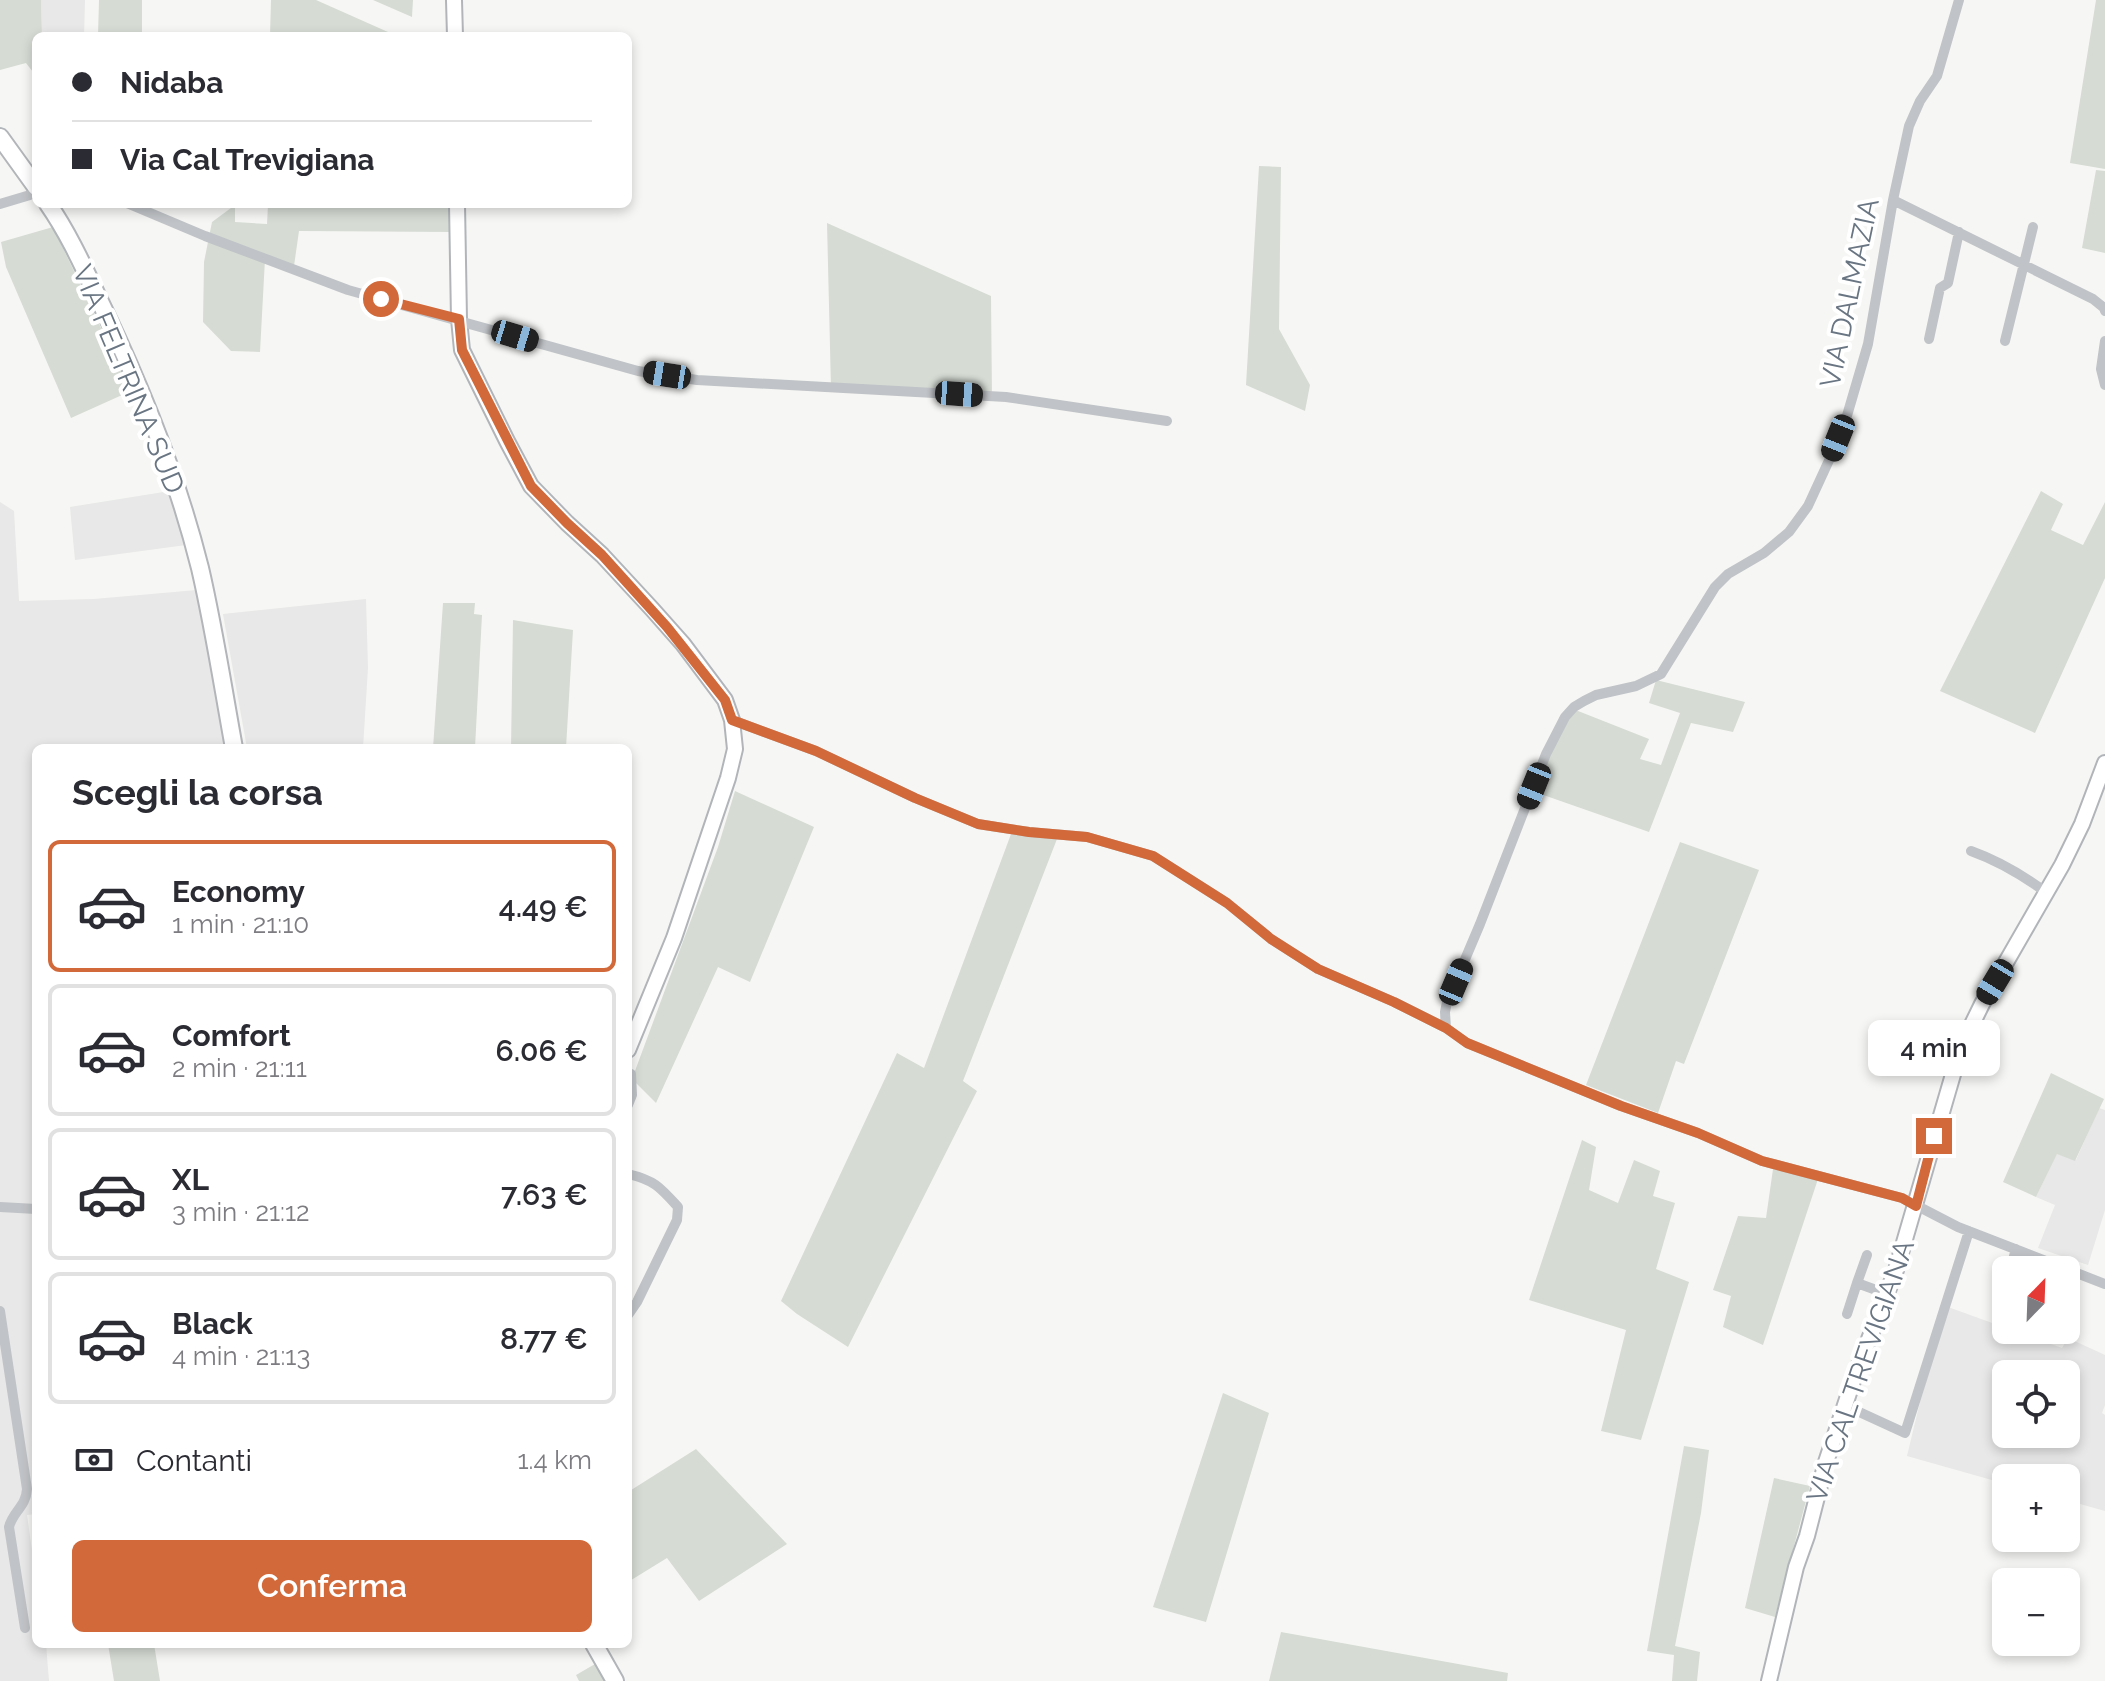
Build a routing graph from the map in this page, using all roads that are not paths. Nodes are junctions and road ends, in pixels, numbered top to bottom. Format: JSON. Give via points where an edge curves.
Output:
{"nodes":[{"id":1,"x":454,"y":0,"type":"edge"},
{"id":2,"x":1959,"y":0,"type":"edge"},
{"id":3,"x":455,"y":32,"type":"edge"},
{"id":4,"x":0,"y":137,"type":"edge"},
{"id":5,"x":32,"y":189,"type":"edge"},
{"id":6,"x":32,"y":191,"type":"edge"},
{"id":7,"x":1893,"y":200,"type":"junction"},
{"id":8,"x":0,"y":204,"type":"edge"},
{"id":9,"x":50,"y":208,"type":"edge"},
{"id":10,"x":138,"y":208,"type":"edge"},
{"id":11,"x":457,"y":208,"type":"edge"},
{"id":12,"x":2033,"y":227,"type":"dead end"},
{"id":13,"x":1959,"y":232,"type":"junction"},
{"id":14,"x":2025,"y":265,"type":"junction"},
{"id":15,"x":2105,"y":311,"type":"edge"},
{"id":16,"x":459,"y":319,"type":"junction"},
{"id":17,"x":1929,"y":339,"type":"dead end"},
{"id":18,"x":2005,"y":341,"type":"dead end"},
{"id":19,"x":2105,"y":341,"type":"edge"},
{"id":20,"x":2105,"y":385,"type":"edge"},
{"id":21,"x":1167,"y":421,"type":"dead end"},
{"id":22,"x":732,"y":720,"type":"junction"},
{"id":23,"x":233,"y":744,"type":"edge"},
{"id":24,"x":2105,"y":763,"type":"edge"},
{"id":25,"x":1971,"y":851,"type":"dead end"},
{"id":26,"x":2047,"y":893,"type":"junction"},
{"id":27,"x":1446,"y":1028,"type":"junction"},
{"id":28,"x":632,"y":1040,"type":"edge"},
{"id":29,"x":632,"y":1175,"type":"edge"},
{"id":30,"x":1916,"y":1206,"type":"junction"},
{"id":31,"x":0,"y":1207,"type":"edge"},
{"id":32,"x":32,"y":1209,"type":"edge"},
{"id":33,"x":1969,"y":1231,"type":"junction"},
{"id":34,"x":2016,"y":1249,"type":"junction"},
{"id":35,"x":1867,"y":1255,"type":"dead end"},
{"id":36,"x":2014,"y":1256,"type":"edge"},
{"id":37,"x":2031,"y":1256,"type":"edge"},
{"id":38,"x":2080,"y":1275,"type":"edge"},
{"id":39,"x":1857,"y":1283,"type":"junction"},
{"id":40,"x":2105,"y":1284,"type":"edge"},
{"id":41,"x":1887,"y":1294,"type":"junction"},
{"id":42,"x":632,"y":1309,"type":"edge"},
{"id":43,"x":0,"y":1311,"type":"edge"},
{"id":44,"x":1847,"y":1314,"type":"dead end"},
{"id":45,"x":1844,"y":1405,"type":"junction"},
{"id":46,"x":25,"y":1628,"type":"dead end"},
{"id":47,"x":596,"y":1648,"type":"edge"},
{"id":48,"x":615,"y":1681,"type":"edge"},
{"id":49,"x":1769,"y":1681,"type":"edge"}],
"edges":[{"from":1,"to":3,"type":"street"},
{"from":2,"to":7,"type":"street","name":"VIA DALMAZIA","via":[[1937,76],[1909,126]]},
{"from":4,"to":5,"type":"main road"},
{"from":6,"to":8,"type":"street"},
{"from":7,"to":13,"type":"street"},
{"from":7,"to":27,"type":"street","name":"VIA DALMAZIA","via":[[1868,344],[1846,419],[1808,506],[1789,532],[1715,587],[1661,674],[1596,695],[1565,717],[1447,1002]]},
{"from":9,"to":23,"type":"main road","name":"VIA FELTRINA SUD","via":[[118,340],[171,470],[200,568]]},
{"from":10,"to":16,"type":"street","via":[[348,290]]},
{"from":11,"to":16,"type":"street"},
{"from":12,"to":14,"type":"street"},
{"from":13,"to":14,"type":"street"},
{"from":13,"to":17,"type":"street"},
{"from":14,"to":15,"type":"street","via":[[2093,299]]},
{"from":14,"to":18,"type":"street"},
{"from":16,"to":21,"type":"street","via":[[597,361],[697,380],[1006,397]]},
{"from":16,"to":22,"type":"street","via":[[462,350],[531,486],[662,621],[725,700]]},
{"from":19,"to":20,"type":"street"},
{"from":22,"to":27,"type":"street","via":[[816,751],[978,824],[1087,837],[1153,856],[1318,969]]},
{"from":22,"to":28,"type":"street","via":[[735,749],[728,778],[674,938]]},
{"from":24,"to":26,"type":"street","name":"VIA CAL TREVIGIANA"},
{"from":25,"to":26,"type":"street"},
{"from":26,"to":30,"type":"street","name":"VIA CAL TREVIGIANA","via":[[1961,1047]]},
{"from":27,"to":30,"type":"street","via":[[1467,1043],[1762,1161]]},
{"from":29,"to":42,"type":"street","via":[[665,1191],[678,1207],[677,1220]]},
{"from":30,"to":33,"type":"street"},
{"from":30,"to":41,"type":"street","name":"VIA CAL TREVIGIANA"},
{"from":31,"to":32,"type":"street"},
{"from":33,"to":34,"type":"street"},
{"from":33,"to":45,"type":"street","via":[[1905,1433]]},
{"from":34,"to":36,"type":"street"},
{"from":34,"to":37,"type":"street"},
{"from":35,"to":39,"type":"street"},
{"from":38,"to":40,"type":"street"},
{"from":39,"to":41,"type":"street"},
{"from":39,"to":44,"type":"street"},
{"from":41,"to":45,"type":"street","name":"VIA CAL TREVIGIANA"},
{"from":43,"to":46,"type":"street","via":[[27,1489],[9,1527]]},
{"from":45,"to":49,"type":"street","name":"VIA CAL TREVIGIANA"},
{"from":47,"to":48,"type":"main road"}]}
